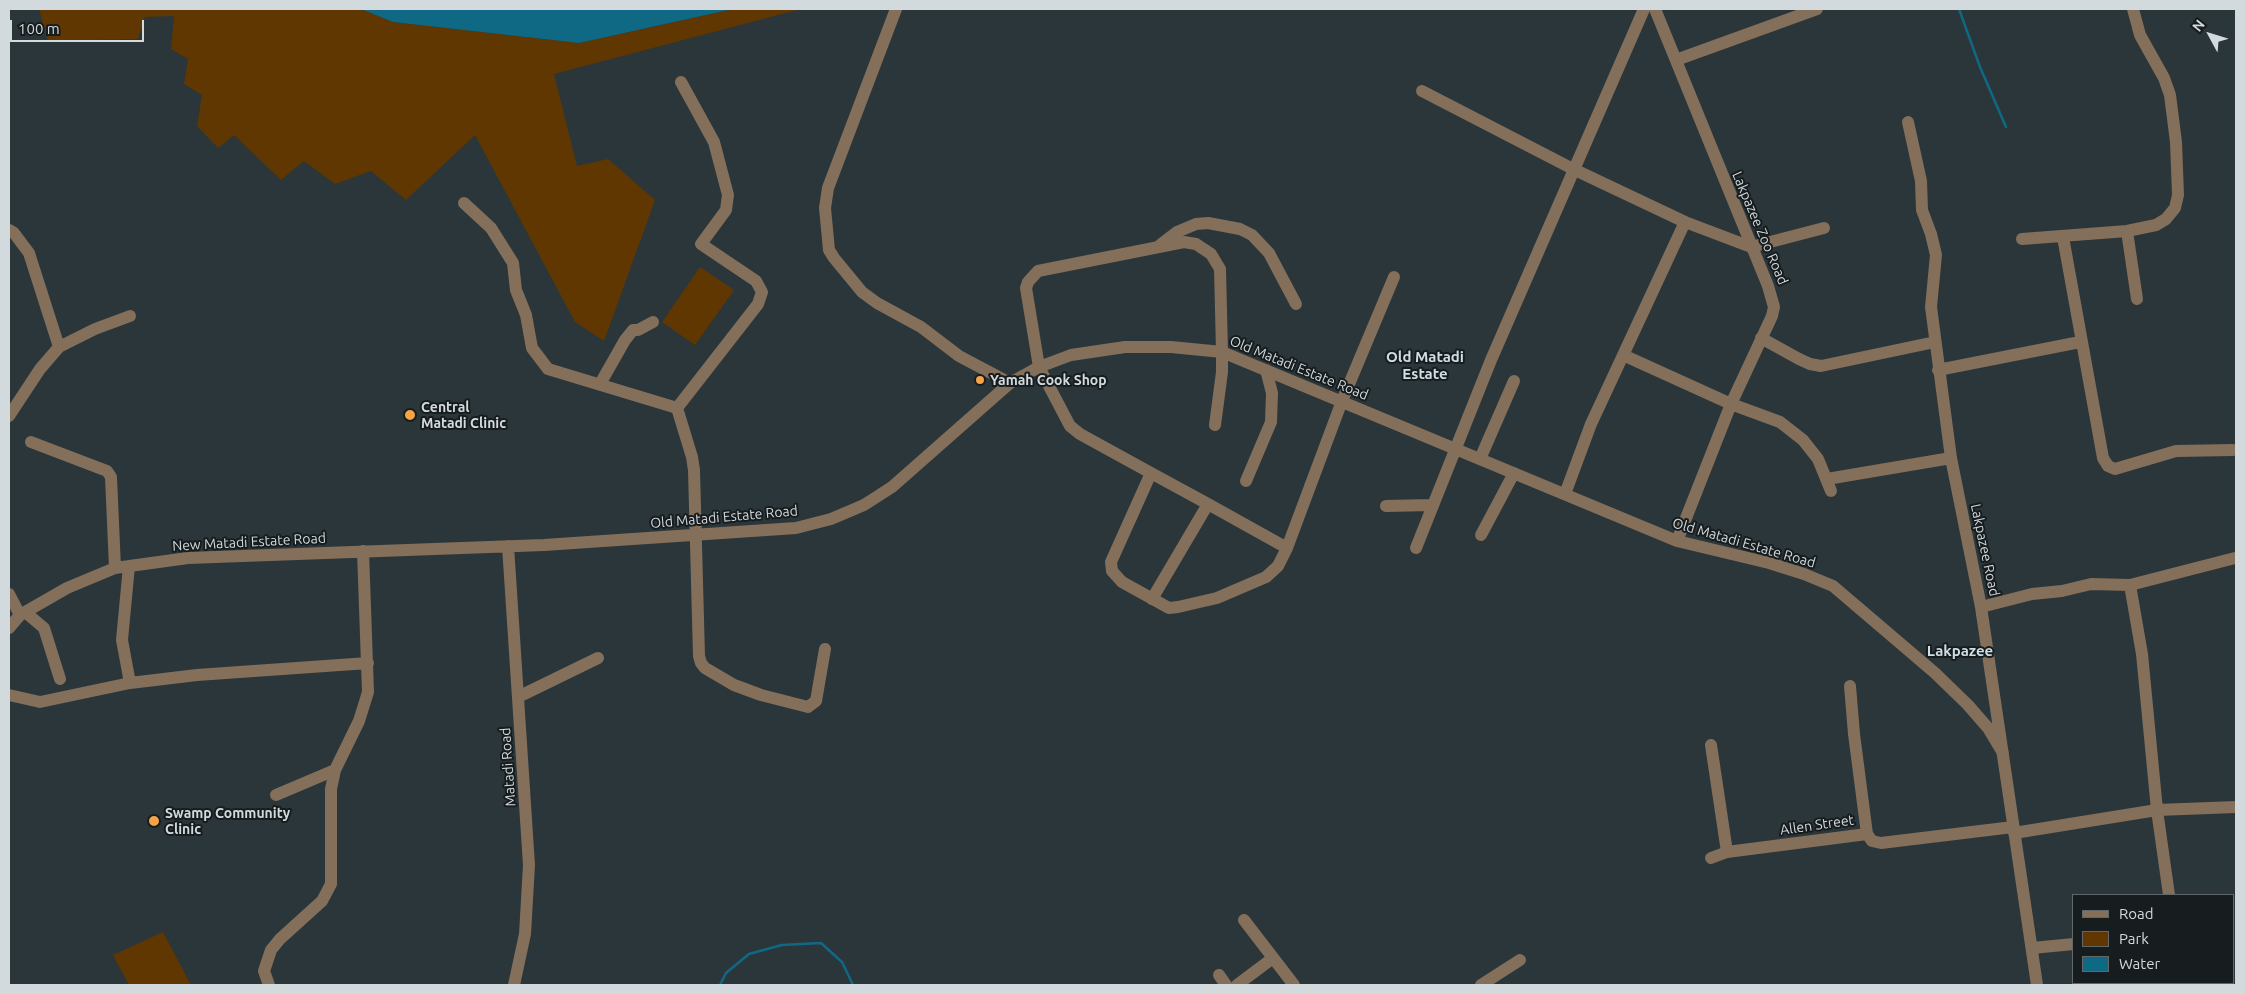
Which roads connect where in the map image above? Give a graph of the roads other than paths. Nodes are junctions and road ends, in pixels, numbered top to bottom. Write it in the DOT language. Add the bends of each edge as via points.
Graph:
graph roads {
  1 [pos="896,9"];
  2 [pos="1644,9"];
  3 [pos="1655,9"];
  4 [pos="1817,9"];
  5 [pos="2132,9"];
  6 [pos="1676,60"];
  7 [pos="680,82"];
  8 [pos="1422,91"];
  9 [pos="1908,122"];
  10 [pos="1574,169"];
  11 [pos="464,203"];
  12 [pos="1685,222"];
  13 [pos="1824,228"];
  14 [pos="9,230"];
  15 [pos="2127,231"];
  16 [pos="2062,237"];
  17 [pos="2022,239"];
  18 [pos="1751,246"];
  19 [pos="1158,247"];
  20 [pos="1394,277"];
  21 [pos="2137,299"];
  22 [pos="1296,304"];
  23 [pos="130,316"];
  24 [pos="653,322"];
  25 [pos="1762,338"];
  26 [pos="1935,342"];
  27 [pos="2080,342"];
  28 [pos="59,348"];
  29 [pos="1222,352"];
  30 [pos="1623,355"];
  31 [pos="1039,367"];
  32 [pos="1266,370"];
  33 [pos="1938,370"];
  34 [pos="1514,381"];
  35 [pos="1010,383"];
  36 [pos="600,384"];
  37 [pos="1342,401"];
  38 [pos="1731,404"];
  39 [pos="677,408"];
  40 [pos="9,416"];
  41 [pos="1215,426"];
  42 [pos="31,442"];
  43 [pos="1454,450"];
  44 [pos="2233,450"];
  45 [pos="1950,458"];
  46 [pos="1480,459"];
  47 [pos="1151,473"];
  48 [pos="1514,473"];
  49 [pos="1246,481"];
  50 [pos="1566,494"];
  51 [pos="1208,504"];
  52 [pos="1432,505"];
  53 [pos="1386,506"];
  54 [pos="694,535"];
  55 [pos="1481,535"];
  56 [pos="1676,541"];
  57 [pos="508,546"];
  58 [pos="1287,548"];
  59 [pos="1416,548"];
  60 [pos="363,551"];
  61 [pos="2235,558"];
  62 [pos="129,566"];
  63 [pos="115,568"];
  64 [pos="2130,584"];
  65 [pos="9,594"];
  66 [pos="1152,600"];
  67 [pos="1981,607"];
  68 [pos="22,614"];
  69 [pos="9,628"];
  70 [pos="825,649"];
  71 [pos="598,658"];
  72 [pos="368,663"];
  73 [pos="60,679"];
  74 [pos="130,683"];
  75 [pos="1850,686"];
  76 [pos="9,695"];
  77 [pos="518,696"];
  78 [pos="1711,745"];
  79 [pos="2003,753"];
  80 [pos="335,770"];
  81 [pos="276,795"];
  82 [pos="2236,806"];
  83 [pos="2157,810"];
  84 [pos="2013,830"];
  85 [pos="1867,834"];
  86 [pos="1727,852"];
  87 [pos="1712,858"];
  88 [pos="2169,894"];
  89 [pos="1244,920"];
  90 [pos="2072,944"];
  91 [pos="2032,948"];
  92 [pos="1273,958"];
  93 [pos="1520,960"];
  94 [pos="269,985"];
  95 [pos="514,985"];
  96 [pos="1237,985"];
  97 [pos="1294,985"];
  98 [pos="1481,985"];
  99 [pos="2037,985"];
  1 -- 35 [label="street" via="828,188 825,208 829,250 862,292 921,327 959,356"];
  2 -- 10 [label="street"];
  3 -- 6 [label="street, Lakpazee Zoo Road"];
  4 -- 6 [label="street"];
  5 -- 15 [label="street" via="2140,35 2170,95 2178,195 2175,208 2166,219 2156,225"];
  6 -- 18 [label="street, Lakpazee Zoo Road"];
  7 -- 39 [label="street" via="714,142 728,195 726,210 701,244 756,281 762,292 758,304"];
  8 -- 10 [label="street"];
  9 -- 26 [label="street, Lakpazee Road" via="1921,181 1922,210 1936,255 1931,307"];
  10 -- 12 [label="street"];
  10 -- 43 [label="street"];
  11 -- 36 [label="street" via="491,228 513,263 516,290 536,356 554,372"];
  12 -- 18 [label="street"];
  12 -- 30 [label="street"];
  13 -- 18 [label="street"];
  14 -- 28 [label="street" via="30,254"];
  15 -- 16 [label="street"];
  15 -- 21 [label="street"];
  16 -- 17 [label="street"];
  16 -- 27 [label="street"];
  18 -- 25 [label="street, Lakpazee Zoo Road" via="1774,307"];
  19 -- 22 [label="street" via="1196,224 1240,229 1252,235 1269,253"];
  19 -- 29 [label="street" via="1184,242 1196,244 1211,254 1216,262 1220,269"];
  19 -- 31 [label="street" via="1038,271 1032,276 1026,295"];
  20 -- 37 [label="street"];
  23 -- 28 [label="street" via="94,329"];
  24 -- 36 [label="street" via="633,330"];
  25 -- 26 [label="street" via="1805,362 1821,366"];
  25 -- 38 [label="street, Lakpazee Zoo Road"];
  26 -- 33 [label="street, Lakpazee Road"];
  27 -- 33 [label="street"];
  27 -- 44 [label="street" via="2103,458 2108,466 2114,469 2176,451"];
  28 -- 40 [label="street" via="40,369"];
  29 -- 31 [label="street, Old Matadi Estate Road" via="1124,347 1071,354"];
  29 -- 32 [label="street, Old Matadi Estate Road"];
  29 -- 41 [label="street"];
  30 -- 38 [label="street"];
  30 -- 50 [label="street" via="1591,424"];
  31 -- 35 [label="street, Old Matadi Estate Road"];
  31 -- 47 [label="street" via="1070,426"];
  32 -- 37 [label="street, Old Matadi Estate Road"];
  32 -- 49 [label="street" via="1272,393 1271,422"];
  33 -- 45 [label="street, Lakpazee Road"];
  34 -- 46 [label="street"];
  35 -- 54 [label="street, Old Matadi Estate Road" via="892,487 864,506 796,528"];
  36 -- 39 [label="street"];
  37 -- 43 [label="street, Old Matadi Estate Road"];
  37 -- 58 [label="street"];
  38 -- 45 [label="street" via="1793,430 1818,460 1829,485"];
  38 -- 56 [label="street, Lakpazee Zoo Road"];
  39 -- 54 [label="street" via="692,457"];
  42 -- 63 [label="street" via="106,471 111,477"];
  43 -- 46 [label="street, Old Matadi Estate Road"];
  43 -- 52 [label="street"];
  45 -- 67 [label="street, Lakpazee Road"];
  46 -- 48 [label="street, Old Matadi Estate Road"];
  47 -- 51 [label="street"];
  47 -- 66 [label="street" via="1111,562 1116,577"];
  48 -- 50 [label="street, Old Matadi Estate Road"];
  48 -- 55 [label="street"];
  50 -- 56 [label="street, Old Matadi Estate Road"];
  51 -- 58 [label="street"];
  51 -- 66 [label="street"];
  52 -- 53 [label="street"];
  52 -- 59 [label="street"];
  54 -- 57 [label="street, Old Matadi Estate Road"];
  54 -- 70 [label="street" via="699,656 706,668 734,685 808,707 816,701"];
  56 -- 79 [label="street, Old Matadi Estate Road" via="1769,563 1833,586 1942,679 1988,728"];
  57 -- 60 [label="street, New Matadi Estate Road"];
  57 -- 77 [label="street, Matadi Road"];
  58 -- 66 [label="street" via="1272,573 1217,598 1169,608"];
  60 -- 62 [label="street, New Matadi Estate Road" via="188,558"];
  60 -- 72 [label="street"];
  61 -- 64 [label="street"];
  62 -- 63 [label="street, New Matadi Estate Road"];
  62 -- 74 [label="street" via="122,640"];
  63 -- 68 [label="street, New Matadi Estate Road" via="67,588"];
  64 -- 67 [label="street" via="2091,584"];
  64 -- 83 [label="street" via="2148,711"];
  65 -- 68 [label="street"];
  67 -- 79 [label="street, Lakpazee Road"];
  68 -- 69 [label="street, New Matadi Estate Road"];
  68 -- 73 [label="street" via="44,628"];
  71 -- 77 [label="street"];
  72 -- 74 [label="street"];
  72 -- 80 [label="street" via="368,692 359,721"];
  74 -- 76 [label="street" via="40,702"];
  75 -- 85 [label="street"];
  77 -- 95 [label="street, Matadi Road" via="529,865 525,934"];
  78 -- 86 [label="street"];
  79 -- 84 [label="street, Lakpazee Road"];
  80 -- 81 [label="street"];
  80 -- 94 [label="street" via="330,790 331,884 322,901 271,950 264,972"];
  82 -- 83 [label="street, Allen Street"];
  83 -- 84 [label="street, Allen Street"];
  83 -- 88 [label="street"];
  84 -- 85 [label="street, Allen Street" via="1881,843"];
  84 -- 91 [label="street, Lakpazee Road"];
  85 -- 86 [label="street, Allen Street"];
  86 -- 87 [label="street, Allen Street"];
  89 -- 92 [label="street"];
  90 -- 91 [label="street"];
  91 -- 99 [label="street, Lakpazee Road"];
  92 -- 96 [label="street"];
  92 -- 97 [label="street"];
  93 -- 98 [label="street"];
}
